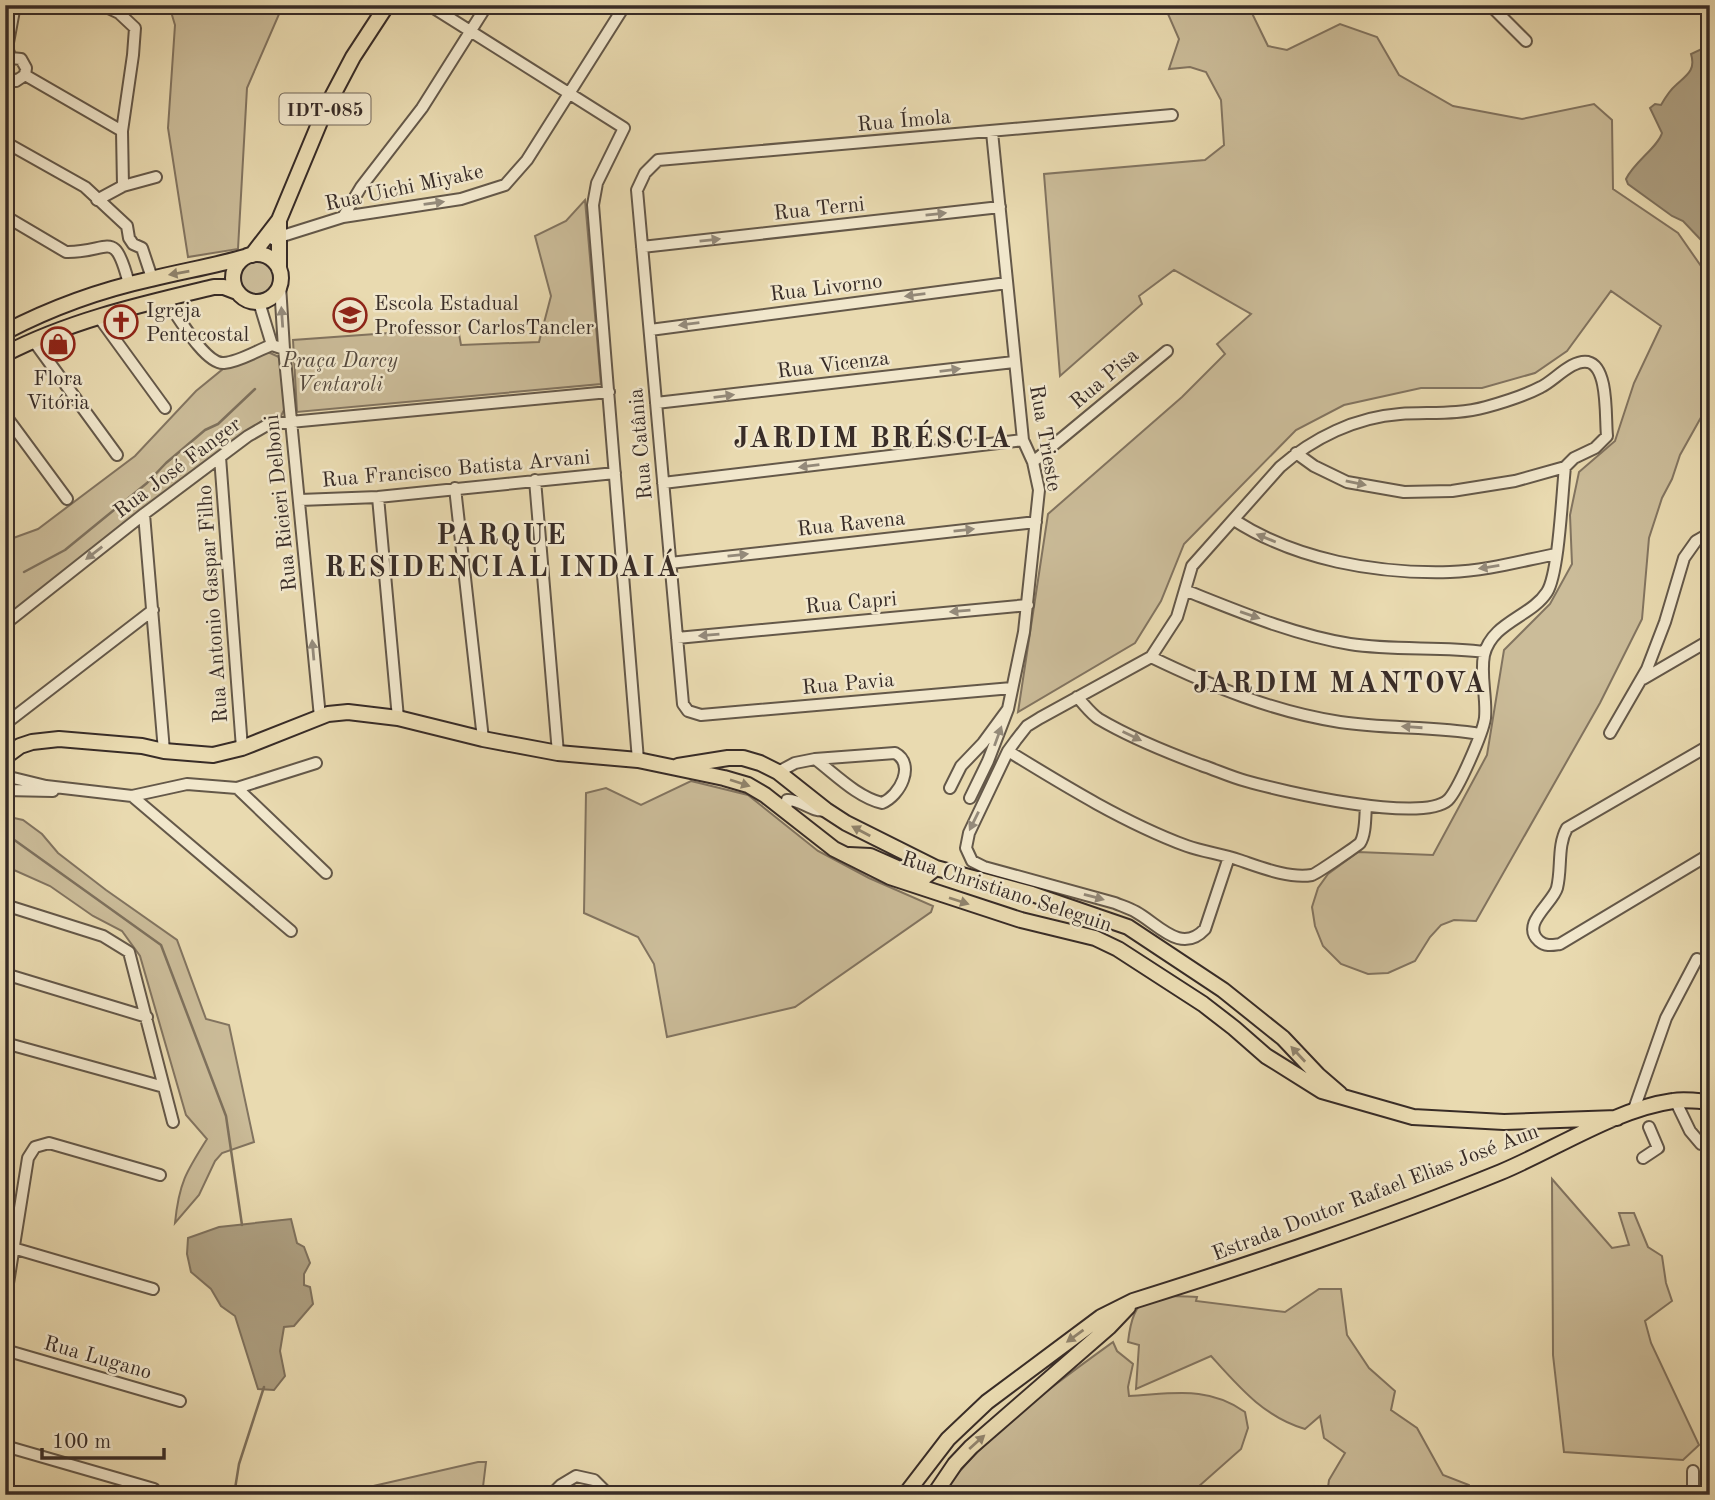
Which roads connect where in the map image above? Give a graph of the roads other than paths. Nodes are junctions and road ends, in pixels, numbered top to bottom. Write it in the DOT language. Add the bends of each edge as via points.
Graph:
graph roads {
  1 [pos="15,5"];
  2 [pos="102,5"];
  3 [pos="387,5"];
  4 [pos="429,5"];
  5 [pos="487,5"];
  6 [pos="625,5"];
  7 [pos="1490,5"];
  8 [pos="470,31"];
  9 [pos="1526,41"];
  10 [pos="8,61"];
  11 [pos="24,75"];
  12 [pos="8,82"];
  13 [pos="570,93"];
  14 [pos="1172,116"];
  15 [pos="122,131"];
  16 [pos="992,132"];
  17 [pos="5,142"];
  18 [pos="645,173"];
  19 [pos="156,177"];
  20 [pos="123,186"];
  21 [pos="97,200"];
  22 [pos="1000,207"];
  23 [pos="5,216"];
  24 [pos="342,217"];
  25 [pos="272,239"];
  26 [pos="642,247"];
  27 [pos="249,256"];
  28 [pos="279,269"];
  29 [pos="152,278"];
  30 [pos="1007,283"];
  31 [pos="129,284"];
  32 [pos="280,285"];
  33 [pos="237,292"];
  34 [pos="165,298"];
  35 [pos="259,302"];
  36 [pos="98,316"];
  37 [pos="650,330"];
  38 [pos="5,332"];
  39 [pos="33,340"];
  40 [pos="272,345"];
  41 [pos="284,349"];
  42 [pos="1167,351"];
  43 [pos="5,354"];
  44 [pos="1014,362"];
  45 [pos="609,392"];
  46 [pos="656,403"];
  47 [pos="165,408"];
  48 [pos="5,415"];
  49 [pos="291,422"];
  50 [pos="1023,440"];
  51 [pos="1296,453"];
  52 [pos="117,455"];
  53 [pos="220,457"];
  54 [pos="1033,462"];
  55 [pos="1564,467"];
  56 [pos="615,473"];
  57 [pos="535,480"];
  58 [pos="663,483"];
  59 [pos="455,488"];
  60 [pos="378,497"];
  61 [pos="67,499"];
  62 [pos="300,500"];
  63 [pos="144,514"];
  64 [pos="1234,520"];
  65 [pos="1037,522"];
  66 [pos="1710,533"];
  67 [pos="1556,554"];
  68 [pos="670,563"];
  69 [pos="1187,591"];
  70 [pos="1028,605"];
  71 [pos="153,610"];
  72 [pos="5,624"];
  73 [pos="677,638"];
  74 [pos="1710,640"];
  75 [pos="1485,652"];
  76 [pos="1151,657"];
  77 [pos="1641,681"];
  78 [pos="1012,688"];
  79 [pos="1077,697"];
  80 [pos="1008,709"];
  81 [pos="688,711"];
  82 [pos="320,718"];
  83 [pos="398,718"];
  84 [pos="5,724"];
  85 [pos="1480,733"];
  86 [pos="1610,733"];
  87 [pos="483,739"];
  88 [pos="1710,745"];
  89 [pos="242,748"];
  90 [pos="164,751"];
  91 [pos="1008,751"];
  92 [pos="558,753"];
  93 [pos="5,757"];
  94 [pos="839,758"];
  95 [pos="815,759"];
  96 [pos="638,760"];
  97 [pos="316,763"];
  98 [pos="674,767"];
  99 [pos="778,772"];
  100 [pos="5,776"];
  101 [pos="841,778"];
  102 [pos="73,788"];
  103 [pos="237,788"];
  104 [pos="950,788"];
  105 [pos="5,790"];
  106 [pos="132,796"];
  107 [pos="970,798"];
  108 [pos="1366,806"];
  109 [pos="825,810"];
  110 [pos="786,811"];
  111 [pos="1710,854"];
  112 [pos="845,855"];
  113 [pos="1230,857"];
  114 [pos="936,868"];
  115 [pos="326,873"];
  116 [pos="5,905"];
  117 [pos="291,930"];
  118 [pos="1173,955"];
  119 [pos="1697,960"];
  120 [pos="1150,969"];
  121 [pos="5,974"];
  122 [pos="1178,987"];
  123 [pos="1223,990"];
  124 [pos="147,1017"];
  125 [pos="5,1043"];
  126 [pos="164,1087"];
  127 [pos="1348,1100"];
  128 [pos="1675,1100"];
  129 [pos="1710,1102"];
  130 [pos="1633,1112"];
  131 [pos="1617,1118"];
  132 [pos="173,1122"];
  133 [pos="1544,1122"];
  134 [pos="1649,1127"];
  135 [pos="1710,1144"];
  136 [pos="1555,1147"];
  137 [pos="1643,1158"];
  138 [pos="160,1175"];
  139 [pos="13,1248"];
  140 [pos="153,1289"];
  141 [pos="1133,1301"];
  142 [pos="5,1302"];
  143 [pos="5,1350"];
  144 [pos="180,1401"];
  145 [pos="5,1446"];
  146 [pos="1693,1471"];
  147 [pos="154,1489"];
  148 [pos="551,1495"];
  149 [pos="609,1495"];
  150 [pos="905,1495"];
  151 [pos="933,1495"];
  152 [pos="1693,1495"];
  1 -- 10 [label="street"];
  2 -- 15 [label="street" via="119,13 135,29"];
  3 -- 25 [label="main road, IDT-085" via="324,112"];
  4 -- 8 [label="street"];
  5 -- 8 [label="street"];
  6 -- 13 [label="street, Rua Uichi Miyake"];
  7 -- 9 [label="street"];
  8 -- 13 [label="street"];
  8 -- 24 [label="street" via="422,108"];
  10 -- 11 [label="street" via="18,58 24,62"];
  11 -- 12 [label="street"];
  11 -- 15 [label="street"];
  24 -- 13 [label="street, Rua Uichi Miyake, one-way" via="461,200 505,185 527,160"];
  13 -- 45 [label="street" via="624,128 597,183 593,205"];
  14 -- 16 [label="street, Rua Ímola"];
  15 -- 20 [label="street"];
  16 -- 18 [label="street, Rua Ímola" via="658,160"];
  16 -- 22 [label="street, Rua Trieste"];
  17 -- 21 [label="street" via="85,187"];
  18 -- 26 [label="street, Rua Catânia" via="637,190"];
  19 -- 20 [label="street"];
  20 -- 21 [label="street"];
  21 -- 29 [label="street" via="127,226 133,244 142,248"];
  26 -- 22 [label="street, Rua Terni, one-way"];
  22 -- 30 [label="street, Rua Trieste"];
  23 -- 31 [label="street" via="66,252 114,248 121,254"];
  24 -- 25 [label="street, Rua Uichi Miyake"];
  25 -- 27 [label="main road"];
  25 -- 28 [label="main road"];
  26 -- 37 [label="street, Rua Catânia"];
  27 -- 28 [label="main road" via="268,257"];
  27 -- 29 [label="main road, one-way"];
  27 -- 33 [label="main road" via="235,269"];
  28 -- 32 [label="main road"];
  29 -- 31 [label="main road"];
  30 -- 37 [label="street, Rua Livorno, one-way"];
  30 -- 44 [label="street, Rua Trieste"];
  31 -- 38 [label="main road"];
  32 -- 35 [label="main road" via="271,298"];
  41 -- 32 [label="street, Rua Ricieri Delboni, one-way"];
  33 -- 34 [label="main road" via="214,287"];
  33 -- 35 [label="main road"];
  34 -- 36 [label="main road"];
  34 -- 40 [label="street" via="201,350 215,361 225,363"];
  35 -- 40 [label="street"];
  36 -- 39 [label="main road"];
  36 -- 47 [label="street"];
  37 -- 46 [label="street, Rua Catânia"];
  39 -- 43 [label="main road"];
  39 -- 52 [label="street"];
  40 -- 41 [label="street"];
  41 -- 49 [label="street, Rua Ricieri Delboni"];
  42 -- 54 [label="street, Rua Pisa"];
  46 -- 44 [label="street, Rua Vicenza, one-way"];
  44 -- 50 [label="street, Rua Trieste"];
  45 -- 49 [label="street, Rua José Fanger"];
  45 -- 56 [label="street"];
  46 -- 58 [label="street, Rua Catânia"];
  48 -- 61 [label="street"];
  49 -- 53 [label="street, Rua José Fanger" via="269,424"];
  49 -- 62 [label="street, Rua Ricieri Delboni"];
  50 -- 54 [label="street, Rua Trieste"];
  50 -- 58 [label="street, one-way"];
  51 -- 55 [label="street, one-way" via="1347,482 1404,492 1481,488"];
  51 -- 55 [label="street" via="1356,422 1483,408 1541,387 1570,367 1588,362 1603,377 1606,436"];
  51 -- 64 [label="street"];
  53 -- 63 [label="street, Rua José Fanger"];
  53 -- 89 [label="street, Rua Antonio Gaspar Filho"];
  54 -- 65 [label="street, Rua Trieste" via="1039,490"];
  55 -- 67 [label="street"];
  56 -- 57 [label="street, Rua Francisco Batista Arvani"];
  56 -- 96 [label="street"];
  57 -- 59 [label="street, Rua Francisco Batista Arvani"];
  57 -- 92 [label="street"];
  58 -- 68 [label="street, Rua Catânia"];
  59 -- 60 [label="street, Rua Francisco Batista Arvani"];
  59 -- 87 [label="street"];
  60 -- 62 [label="street, Rua Francisco Batista Arvani"];
  60 -- 83 [label="street"];
  82 -- 62 [label="street, Rua Ricieri Delboni, one-way"];
  63 -- 71 [label="street"];
  63 -- 72 [label="street, Rua José Fanger, one-way"];
  67 -- 64 [label="street, one-way" via="1451,572 1363,567 1259,536"];
  64 -- 69 [label="street" via="1192,566"];
  68 -- 65 [label="street, Rua Ravena, one-way"];
  65 -- 70 [label="street, Rua Trieste"];
  66 -- 77 [label="street" via="1689,548 1684,558"];
  67 -- 75 [label="street" via="1548,590 1539,603 1503,627"];
  68 -- 73 [label="street, Rua Catânia"];
  69 -- 75 [label="street, one-way" via="1310,636 1390,648"];
  69 -- 76 [label="street" via="1177,617"];
  70 -- 73 [label="street, Rua Capri, one-way"];
  70 -- 78 [label="street, Rua Trieste"];
  71 -- 84 [label="street"];
  71 -- 90 [label="street"];
  73 -- 81 [label="street, Rua Catânia" via="683,705"];
  74 -- 77 [label="street"];
  75 -- 85 [label="street" via="1485,718"];
  76 -- 79 [label="street"];
  85 -- 76 [label="street, one-way" via="1340,722 1292,712 1210,685"];
  77 -- 86 [label="street"];
  78 -- 80 [label="street, Rua Trieste"];
  78 -- 81 [label="street, Rua Pavia" via="734,713"];
  79 -- 91 [label="street" via="1027,726"];
  79 -- 108 [label="street, one-way" via="1096,718 1182,758 1244,781"];
  80 -- 104 [label="street, Rua Trieste" via="961,766"];
  107 -- 80 [label="street, Rua Trieste, one-way"];
  82 -- 83 [label="main road, Rua Christiano Seleguin" via="348,712"];
  82 -- 89 [label="main road, Rua Christiano Seleguin"];
  83 -- 87 [label="main road, Rua Christiano Seleguin"];
  85 -- 108 [label="street" via="1455,792 1446,802 1422,809"];
  87 -- 92 [label="main road, Rua Christiano Seleguin"];
  88 -- 111 [label="street" via="1567,828 1556,894 1541,910 1534,933 1550,946 1560,944"];
  89 -- 90 [label="main road, Rua Christiano Seleguin" via="213,755"];
  90 -- 93 [label="main road, Rua Christiano Seleguin" via="47,739 20,746"];
  91 -- 113 [label="street" via="1129,820 1188,846"];
  91 -- 113 [label="street, one-way" via="969,833 966,848 972,861 984,867 1115,903 1178,939 1188,940 1205,929"];
  92 -- 96 [label="main road, Rua Christiano Seleguin"];
  94 -- 95 [label="street"];
  94 -- 101 [label="street"];
  94 -- 101 [label="street" via="895,753 906,763 894,796 882,803"];
  95 -- 99 [label="street"];
  95 -- 101 [label="street"];
  96 -- 98 [label="main road, Rua Christiano Seleguin"];
  97 -- 103 [label="street"];
  98 -- 99 [label="main road" via="736,758"];
  98 -- 110 [label="main road, Rua Christiano Seleguin, one-way" via="748,785"];
  99 -- 109 [label="main road"];
  100 -- 102 [label="street"];
  102 -- 105 [label="street"];
  102 -- 106 [label="street"];
  103 -- 106 [label="street" via="187,784"];
  103 -- 115 [label="street"];
  106 -- 117 [label="street"];
  108 -- 113 [label="street" via="1361,841 1314,875 1273,870"];
  109 -- 110 [label="street" via="818,812 792,799 787,800"];
  114 -- 109 [label="main road, one-way"];
  110 -- 112 [label="main road, Rua Christiano Seleguin"];
  112 -- 114 [label="main road" via="870,856 922,878"];
  112 -- 120 [label="main road, Rua Christiano Seleguin, one-way" via="907,884 1020,920 1096,938"];
  114 -- 118 [label="main road" via="1098,915 1128,927"];
  116 -- 124 [label="street" via="103,936 129,952"];
  118 -- 120 [label="main road"];
  118 -- 123 [label="main road"];
  119 -- 130 [label="street" via="1666,1018"];
  120 -- 122 [label="main road, Rua Christiano Seleguin"];
  121 -- 124 [label="street"];
  122 -- 123 [label="main road" via="1190,987 1205,997 1220,995"];
  122 -- 127 [label="main road, Rua Christiano Seleguin" via="1276,1063 1322,1091"];
  127 -- 123 [label="main road, one-way" via="1283,1038"];
  124 -- 126 [label="street"];
  125 -- 126 [label="street"];
  126 -- 132 [label="street"];
  127 -- 133 [label="main road, Rua Christiano Seleguin" via="1413,1117"];
  128 -- 129 [label="main road, Estrada Doutor Rafael Elias José Aun"];
  128 -- 130 [label="main road, Estrada Doutor Rafael Elias José Aun"];
  128 -- 135 [label="street" via="1693,1136 1700,1144"];
  130 -- 131 [label="main road, Estrada Doutor Rafael Elias José Aun"];
  131 -- 133 [label="main road, Rua Christiano Seleguin"];
  131 -- 136 [label="main road, Estrada Doutor Rafael Elias José Aun"];
  133 -- 136 [label="main road" via="1553,1132"];
  134 -- 137 [label="street" via="1658,1148"];
  136 -- 141 [label="main road, Estrada Doutor Rafael Elias José Aun" via="1357,1225"];
  138 -- 139 [label="street" via="48,1143 36,1147 28,1158"];
  139 -- 140 [label="street"];
  139 -- 142 [label="street"];
  141 -- 150 [label="main road, Estrada Doutor Rafael Elias José Aun, one-way" via="1101,1317 1041,1360 967,1420"];
  151 -- 141 [label="main road, Estrada Doutor Rafael Elias José Aun, one-way" via="971,1447"];
  143 -- 144 [label="street, Rua Lugano"];
  145 -- 147 [label="street"];
  146 -- 152 [label="street"];
  148 -- 149 [label="street" via="576,1476 594,1480"];
}
